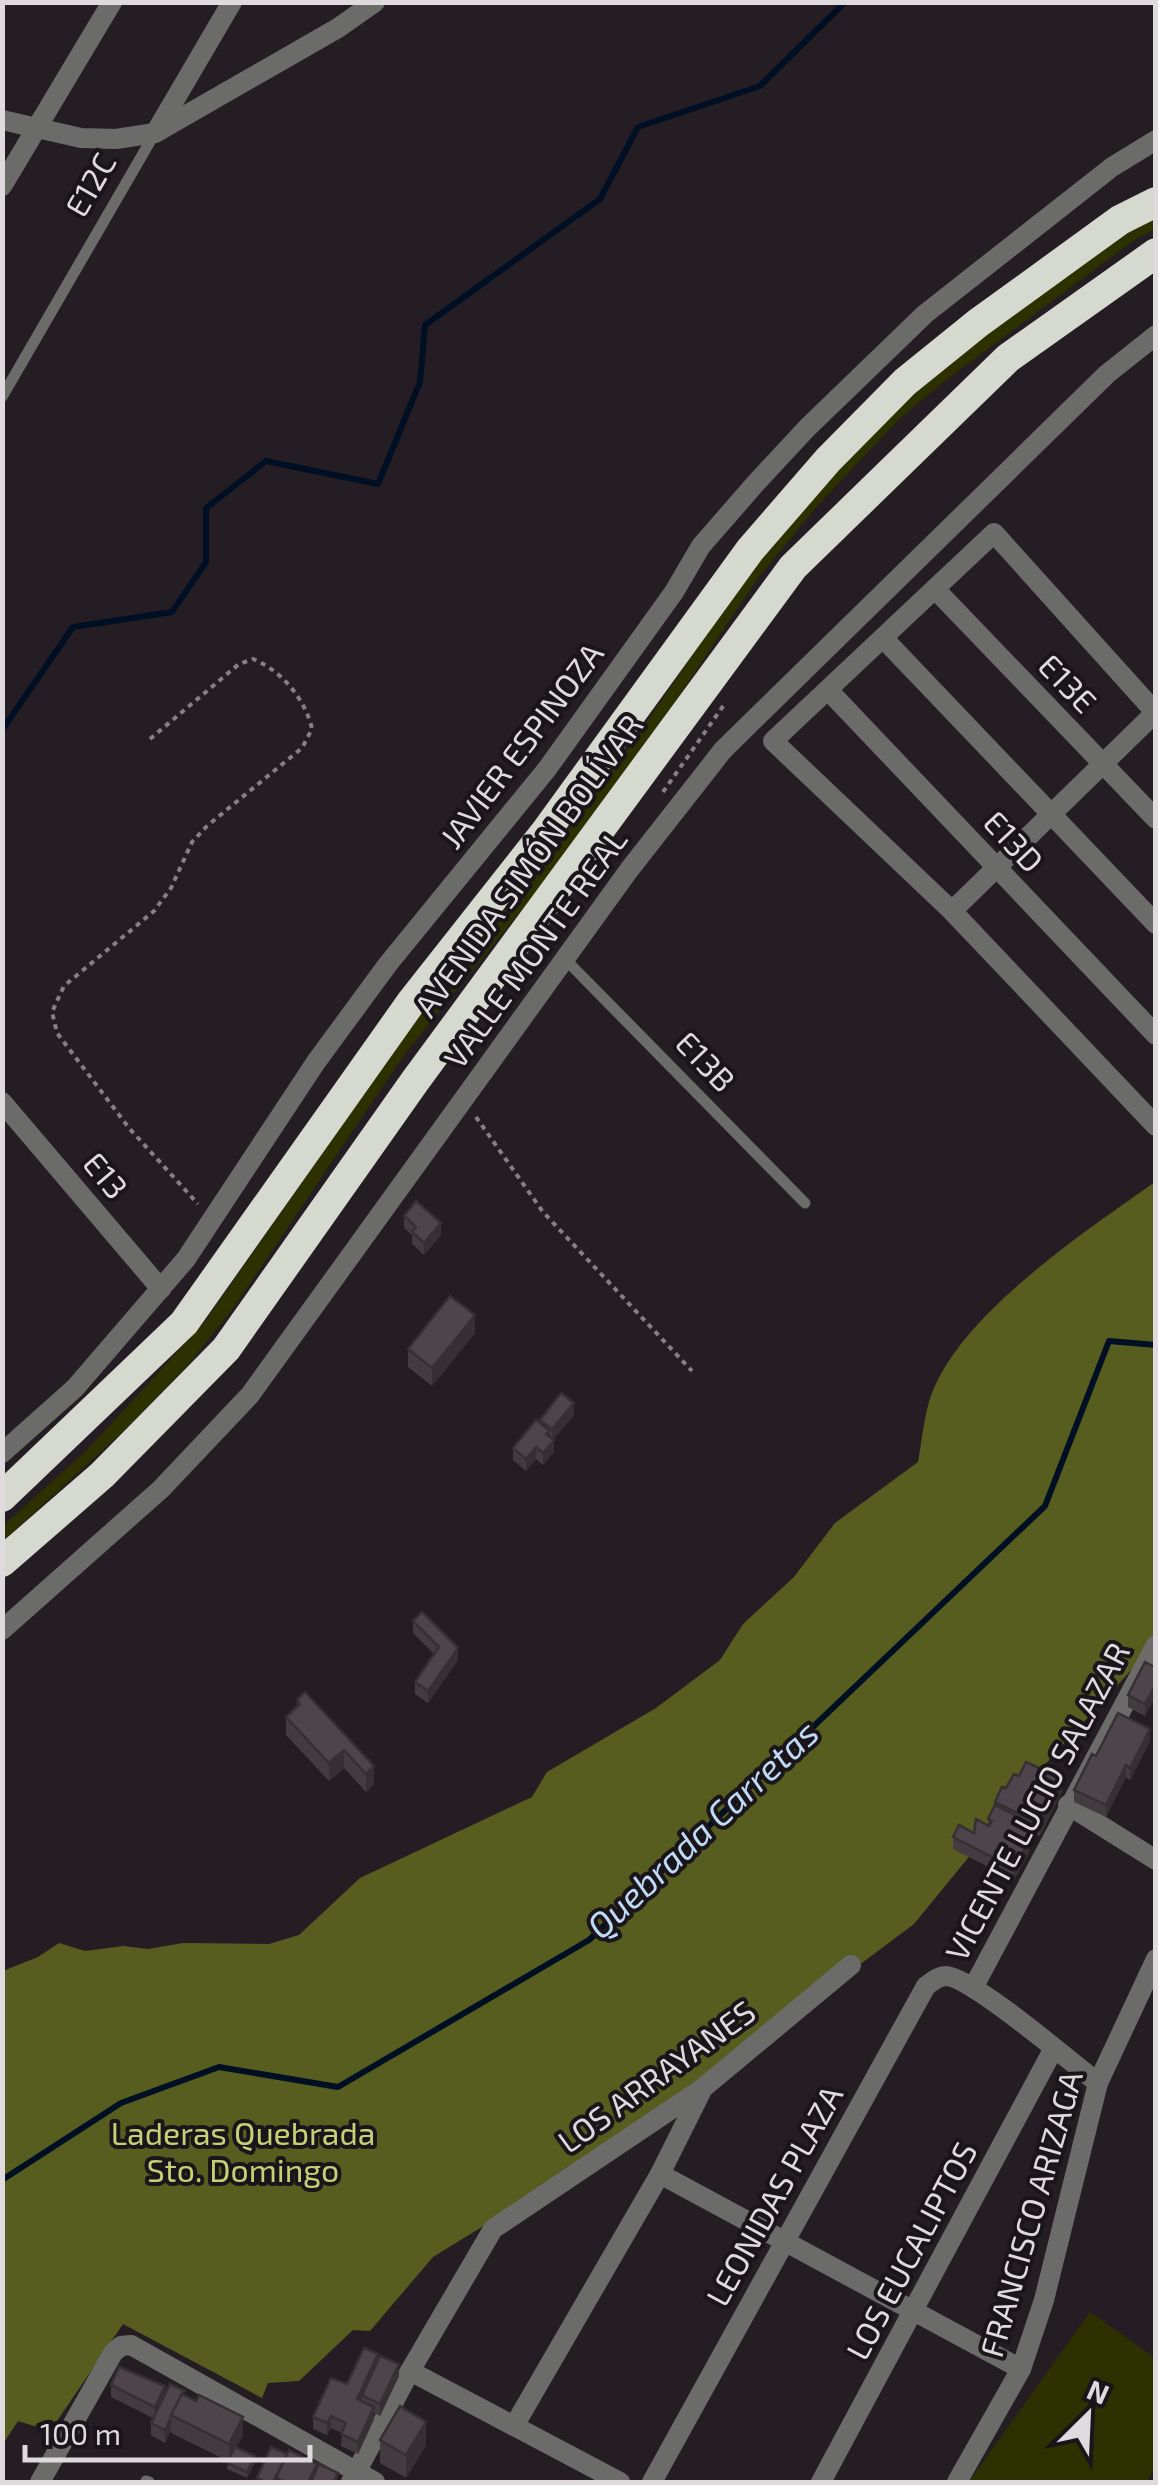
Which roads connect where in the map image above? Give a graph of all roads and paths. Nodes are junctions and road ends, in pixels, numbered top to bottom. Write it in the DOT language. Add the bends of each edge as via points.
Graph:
graph roads {
  1 [pos="112,2"];
  2 [pos="232,2"];
  3 [pos="353,2"];
  4 [pos="375,2"];
  5 [pos="338,28"];
  6 [pos="2,120"];
  7 [pos="36,128"];
  8 [pos="155,133"];
  9 [pos="1156,140"];
  10 [pos="2,186"];
  11 [pos="1156,202"];
  12 [pos="1156,253"];
  13 [pos="1156,335"];
  14 [pos="2,397"];
  15 [pos="935,589"];
  16 [pos="878,602"];
  17 [pos="854,626"];
  18 [pos="884,637"];
  19 [pos="828,690"];
  20 [pos="1155,713"];
  21 [pos="150,739"];
  22 [pos="1102,764"];
  23 [pos="1050,814"];
  24 [pos="1156,820"];
  25 [pos="996,868"];
  26 [pos="952,911"];
  27 [pos="1156,924"];
  28 [pos="565,959"];
  29 [pos="1156,1036"];
  30 [pos="2,1102"];
  31 [pos="462,1104"];
  32 [pos="1156,1126"];
  33 [pos="805,1203"];
  34 [pos="212,1219"];
  35 [pos="162,1289"];
  36 [pos="692,1371"];
  37 [pos="2,1453"];
  38 [pos="2,1497"];
  39 [pos="2,1562"];
  40 [pos="2,1630"];
  41 [pos="1156,1645"];
  42 [pos="1118,1713"];
  43 [pos="1143,1728"];
  44 [pos="1068,1806"];
  45 [pos="1156,1860"];
  46 [pos="1156,1958"];
  47 [pos="851,1965"];
  48 [pos="974,1988"];
  49 [pos="1054,2048"];
  50 [pos="1098,2083"];
  51 [pos="703,2088"];
  52 [pos="660,2174"];
  53 [pos="784,2240"];
  54 [pos="914,2311"];
  55 [pos="1022,2368"];
  56 [pos="410,2371"];
  57 [pos="514,2426"];
  58 [pos="361,2479"];
  59 [pos="40,2482"];
  60 [pos="620,2482"];
  61 [pos="652,2482"];
  62 [pos="821,2482"];
  63 [pos="957,2482"];
  1 -- 7 [label="street"];
  2 -- 8 [label="street, E12C"];
  3 -- 5 [label="street"];
  4 -- 5 [label="street"];
  5 -- 8 [label="street"];
  6 -- 7 [label="street"];
  7 -- 8 [label="street" via="80,138"];
  7 -- 10 [label="street"];
  8 -- 14 [label="lane, E12C"];
  9 -- 34 [label="street, JAVIER ESPINOZA" via="925,314 755,484 701,546 547,768 388,964"];
  11 -- 38 [label="highway, AVENIDA SIMÓN BOLÍVAR" via="1120,220 978,323 904,382 828,460 750,550 546,831 412,1001 184,1324"];
  12 -- 39 [label="highway, AVENIDA SIMÓN BOLÍVAR" via="1008,358 793,567 426,1064 226,1348 102,1474"];
  13 -- 16 [label="street, VALLE MONTE REAL" via="1108,374"];
  15 -- 18 [label="street"];
  15 -- 20 [label="street" via="994,533"];
  15 -- 22 [label="street, E13E"];
  16 -- 17 [label="street, VALLE MONTE REAL"];
  16 -- 18 [label="street"];
  17 -- 18 [label="street"];
  17 -- 28 [label="street, VALLE MONTE REAL" via="723,750"];
  18 -- 19 [label="street"];
  18 -- 23 [label="street"];
  19 -- 25 [label="street, E13D"];
  19 -- 26 [label="street" via="773,741"];
  20 -- 22 [label="street"];
  21 -- 34 [label="path" via="239,664 253,660 276,670 309,714 312,729 302,748 192,842 154,910 64,986 52,1012 57,1033 129,1128"];
  22 -- 23 [label="street"];
  22 -- 24 [label="street, E13E"];
  23 -- 25 [label="street"];
  23 -- 27 [label="street"];
  25 -- 26 [label="street"];
  25 -- 29 [label="street, E13D"];
  26 -- 32 [label="street"];
  28 -- 31 [label="street, VALLE MONTE REAL"];
  28 -- 33 [label="lane, E13B"];
  30 -- 35 [label="street, E13"];
  31 -- 36 [label="path" via="543,1212"];
  31 -- 40 [label="street, VALLE MONTE REAL" via="250,1396 161,1489"];
  34 -- 35 [label="street, JAVIER ESPINOZA"];
  35 -- 37 [label="street, JAVIER ESPINOZA" via="76,1388"];
  41 -- 42 [label="street, VICENTE LUCIO SALAZAR"];
  42 -- 43 [label="street"];
  42 -- 44 [label="street, VICENTE LUCIO SALAZAR"];
  44 -- 45 [label="street"];
  44 -- 48 [label="street, VICENTE LUCIO SALAZAR"];
  46 -- 50 [label="street, FRANCISCO ARIZAGA"];
  47 -- 51 [label="street, LOS ARRAYANES"];
  48 -- 49 [label="street"];
  48 -- 53 [label="street, LEONIDAS PLAZA" via="949,1976 926,1986"];
  49 -- 50 [label="street"];
  49 -- 54 [label="street, LOS EUCALIPTOS"];
  50 -- 55 [label="street, FRANCISCO ARIZAGA"];
  51 -- 52 [label="street"];
  51 -- 56 [label="street, LOS ARRAYANES" via="493,2229"];
  52 -- 53 [label="street"];
  52 -- 57 [label="street"];
  53 -- 54 [label="street"];
  53 -- 61 [label="street, LEONIDAS PLAZA"];
  54 -- 55 [label="street"];
  54 -- 62 [label="street, LOS EUCALIPTOS"];
  55 -- 63 [label="street, FRANCISCO ARIZAGA"];
  56 -- 57 [label="street"];
  56 -- 58 [label="street"];
  57 -- 60 [label="street"];
  58 -- 59 [label="street" via="277,2439 131,2345 114,2353"];
}
